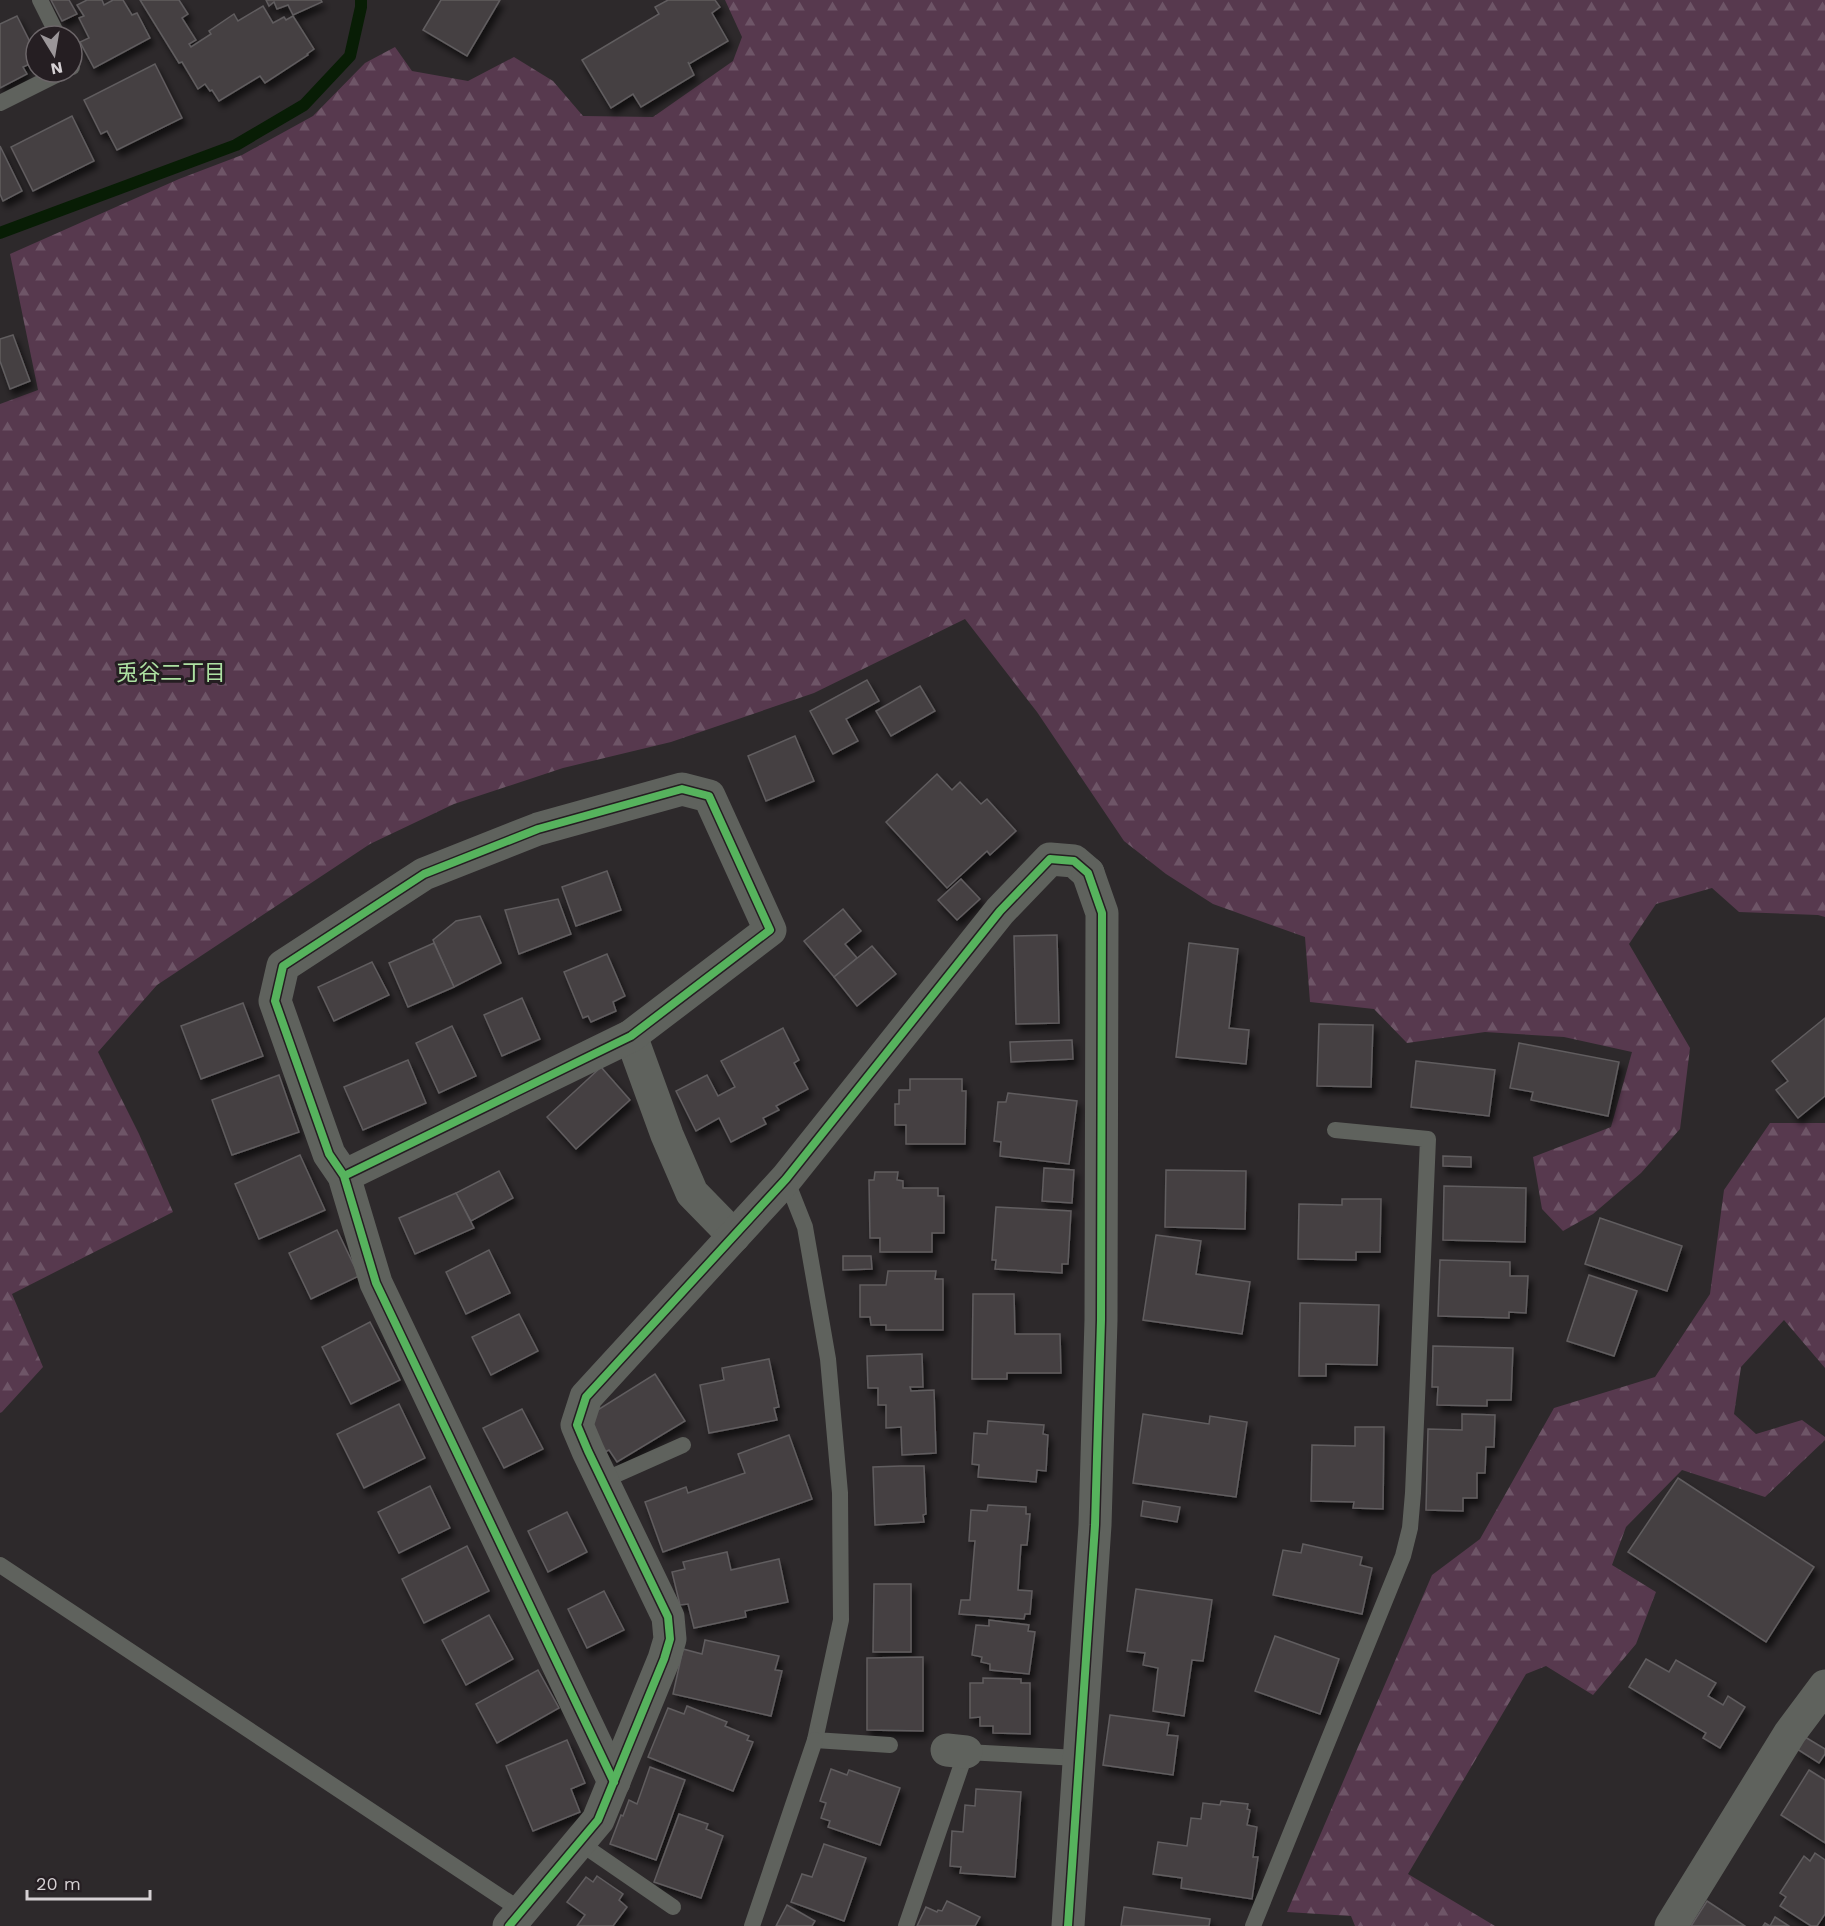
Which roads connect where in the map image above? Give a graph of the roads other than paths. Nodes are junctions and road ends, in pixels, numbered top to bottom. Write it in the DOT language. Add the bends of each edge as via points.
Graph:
graph roads {
  1 [pos="40,0"];
  2 [pos="52,24"];
  3 [pos="38,84"];
  4 [pos="0,103"];
  5 [pos="631,1036"];
  6 [pos="1335,1130"];
  7 [pos="344,1176"];
  8 [pos="786,1179"];
  9 [pos="734,1236"];
  10 [pos="683,1445"];
  11 [pos="602,1481"];
  12 [pos="0,1565"];
  13 [pos="1825,1686"];
  14 [pos="815,1740"];
  15 [pos="890,1745"];
  16 [pos="1078,1758"];
  17 [pos="614,1782"];
  18 [pos="580,1843"];
  19 [pos="673,1907"];
  20 [pos="515,1919"];
  21 [pos="752,1926"];
  22 [pos="906,1926"];
  23 [pos="1068,1926"];
  24 [pos="1253,1926"];
  25 [pos="1671,1926"];
  1 -- 2 [label="lane"];
  3 -- 4 [label="lane"];
  5 -- 7 [label="street"];
  5 -- 7 [label="street" via="770,930 710,796 682,789 538,829 424,874 283,966 275,1001 329,1154"];
  5 -- 9 [label="street" via="692,1193"];
  6 -- 24 [label="lane" via="1428,1139 1410,1528 1403,1556"];
  7 -- 17 [label="street" via="376,1283"];
  8 -- 9 [label="street"];
  8 -- 14 [label="lane" via="805,1227 828,1359 840,1492 841,1620"];
  8 -- 16 [label="street" via="999,911 1050,859 1074,861 1088,873 1102,913 1101,1285 1095,1525"];
  9 -- 11 [label="street" via="586,1397 578,1425"];
  10 -- 11 [label="lane"];
  11 -- 17 [label="street" via="668,1617 670,1639"];
  12 -- 20 [label="lane"];
  13 -- 25 [label="street" via="1790,1733"];
  14 -- 15 [label="lane"];
  14 -- 21 [label="lane"];
  16 -- 22 [label="lane" via="956,1751"];
  16 -- 23 [label="street"];
  17 -- 18 [label="street" via="598,1820"];
  18 -- 19 [label="lane"];
  18 -- 20 [label="street"];
}
